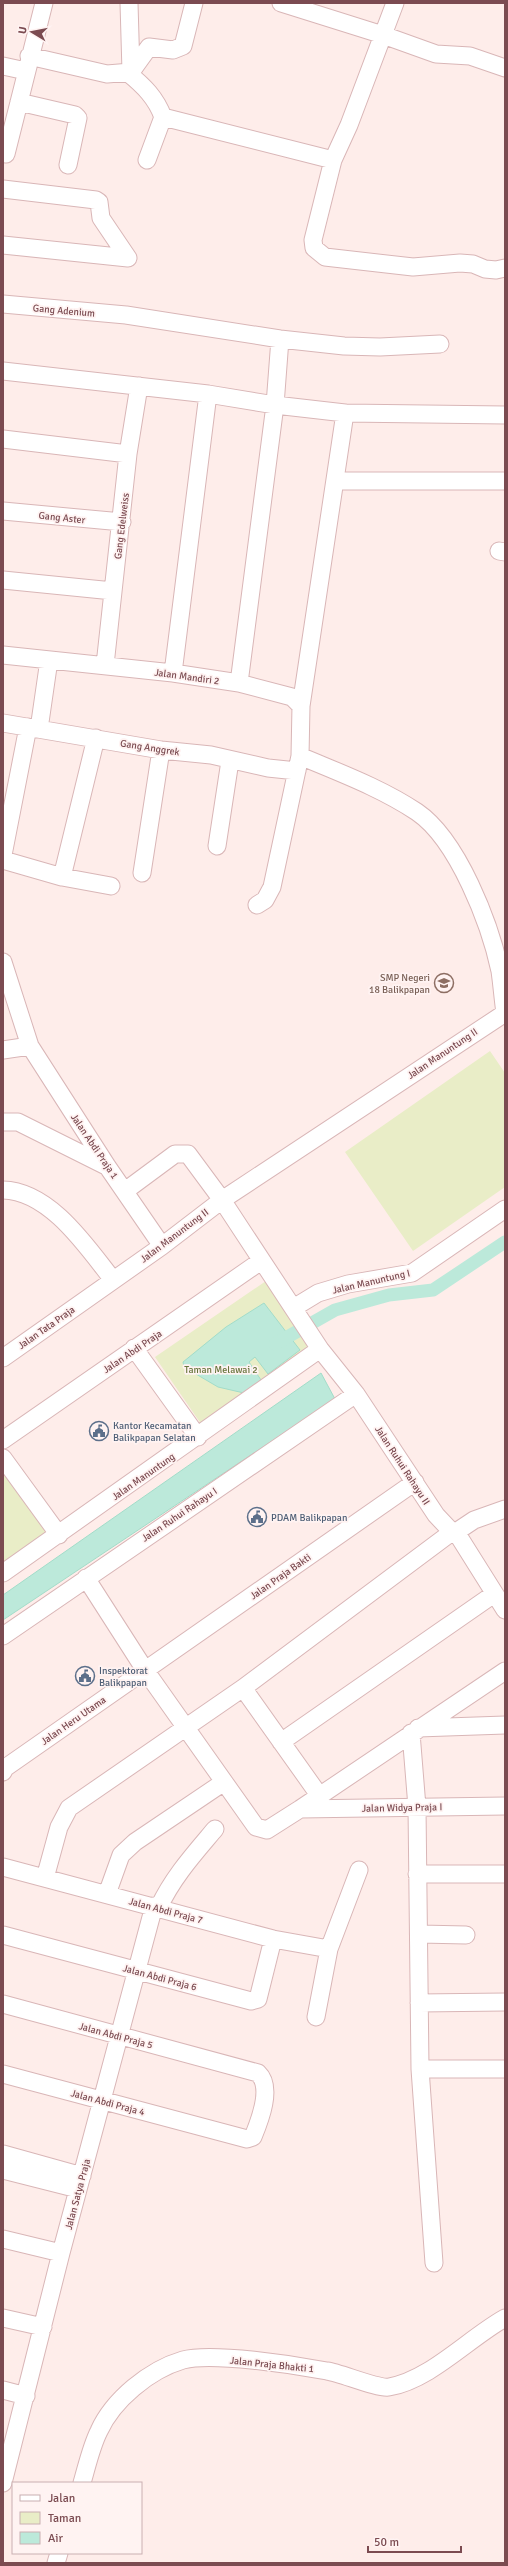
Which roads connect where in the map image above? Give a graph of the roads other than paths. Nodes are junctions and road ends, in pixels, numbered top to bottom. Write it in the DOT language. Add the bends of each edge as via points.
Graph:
graph roads {
  1 [pos="44,3"];
  2 [pos="130,3"];
  3 [pos="194,3"];
  4 [pos="281,3"];
  5 [pos="395,3"];
  6 [pos="382,35"];
  7 [pos="28,64"];
  8 [pos="3,66"];
  9 [pos="505,68"];
  10 [pos="130,73"];
  11 [pos="19,102"];
  12 [pos="163,117"];
  13 [pos="6,154"];
  14 [pos="147,160"];
  15 [pos="334,160"];
  16 [pos="68,165"];
  17 [pos="3,189"];
  18 [pos="3,245"];
  19 [pos="505,268"];
  20 [pos="3,304"];
  21 [pos="280,339"];
  22 [pos="440,344"];
  23 [pos="3,370"];
  24 [pos="138,386"];
  25 [pos="208,394"];
  26 [pos="275,405"];
  27 [pos="345,413"];
  28 [pos="505,415"];
  29 [pos="3,439"];
  30 [pos="128,454"];
  31 [pos="336,481"];
  32 [pos="505,481"];
  33 [pos="3,511"];
  34 [pos="122,522"];
  35 [pos="3,580"];
  36 [pos="113,591"];
  37 [pos="3,655"];
  38 [pos="49,660"];
  39 [pos="106,665"];
  40 [pos="173,673"];
  41 [pos="239,683"];
  42 [pos="301,706"];
  43 [pos="3,723"];
  44 [pos="33,728"];
  45 [pos="96,738"];
  46 [pos="161,750"];
  47 [pos="230,761"];
  48 [pos="298,763"];
  49 [pos="217,846"];
  50 [pos="3,855"];
  51 [pos="3,860"];
  52 [pos="142,873"];
  53 [pos="62,877"];
  54 [pos="111,886"];
  55 [pos="257,905"];
  56 [pos="3,962"];
  57 [pos="505,1013"];
  58 [pos="30,1046"];
  59 [pos="3,1050"];
  60 [pos="3,1122"];
  61 [pos="107,1166"];
  62 [pos="3,1190"];
  63 [pos="125,1191"];
  64 [pos="222,1200"];
  65 [pos="505,1209"];
  66 [pos="162,1246"];
  67 [pos="261,1261"];
  68 [pos="114,1280"];
  69 [pos="83,1301"];
  70 [pos="295,1307"];
  71 [pos="140,1345"];
  72 [pos="319,1346"];
  73 [pos="3,1358"];
  74 [pos="353,1390"];
  75 [pos="198,1437"];
  76 [pos="3,1440"];
  77 [pos="3,1458"];
  78 [pos="416,1482"];
  79 [pos="505,1509"];
  80 [pos="454,1532"];
  81 [pos="59,1535"];
  82 [pos="3,1573"];
  83 [pos="86,1578"];
  84 [pos="494,1594"];
  85 [pos="505,1610"];
  86 [pos="3,1636"];
  87 [pos="145,1670"];
  88 [pos="505,1671"];
  89 [pos="243,1688"];
  90 [pos="505,1725"];
  91 [pos="185,1726"];
  92 [pos="414,1730"];
  93 [pos="281,1742"];
  94 [pos="3,1772"];
  95 [pos="224,1782"];
  96 [pos="319,1795"];
  97 [pos="417,1806"];
  98 [pos="505,1806"];
  99 [pos="300,1809"];
  100 [pos="215,1829"];
  101 [pos="3,1867"];
  102 [pos="359,1870"];
  103 [pos="417,1874"];
  104 [pos="505,1874"];
  105 [pos="45,1878"];
  106 [pos="107,1894"];
  107 [pos="157,1907"];
  108 [pos="420,1934"];
  109 [pos="3,1935"];
  110 [pos="466,1935"];
  111 [pos="273,1939"];
  112 [pos="329,1949"];
  113 [pos="137,1970"];
  114 [pos="505,2002"];
  115 [pos="419,2003"];
  116 [pos="3,2004"];
  117 [pos="316,2017"];
  118 [pos="119,2037"];
  119 [pos="420,2069"];
  120 [pos="505,2069"];
  121 [pos="3,2074"];
  122 [pos="102,2100"];
  123 [pos="212,2129"];
  124 [pos="3,2154"];
  125 [pos="3,2170"];
  126 [pos="80,2182"];
  127 [pos="3,2239"];
  128 [pos="61,2253"];
  129 [pos="434,2263"];
  130 [pos="3,2318"];
  131 [pos="505,2318"];
  132 [pos="43,2327"];
  133 [pos="3,2390"];
  134 [pos="26,2396"];
  135 [pos="6,2463"];
  136 [pos="82,2482"];
  137 [pos="3,2483"];
  1 -- 7 [label="street"];
  2 -- 10 [label="street"];
  3 -- 10 [label="street" via="183,46 173,50 149,48"];
  4 -- 6 [label="street"];
  5 -- 6 [label="street"];
  6 -- 9 [label="street" via="436,54 470,56"];
  6 -- 15 [label="street"];
  7 -- 8 [label="street"];
  7 -- 10 [label="street" via="107,74"];
  7 -- 11 [label="street"];
  10 -- 12 [label="street" via="158,103"];
  11 -- 13 [label="street"];
  11 -- 16 [label="street" via="75,115 78,118"];
  12 -- 14 [label="street"];
  12 -- 15 [label="street"];
  15 -- 19 [label="street" via="313,240 318,254 325,258 413,267 460,263 491,270"];
  17 -- 18 [label="street" via="96,200 99,202 101,218 128,258"];
  20 -- 21 [label="street, Gang Adenium" via="126,315"];
  21 -- 22 [label="street, Gang Adenium" via="373,347"];
  21 -- 26 [label="street"];
  23 -- 24 [label="street"];
  24 -- 25 [label="street"];
  24 -- 30 [label="street, Gang Edelweiss"];
  25 -- 26 [label="street"];
  25 -- 40 [label="street"];
  26 -- 27 [label="street"];
  26 -- 41 [label="street"];
  27 -- 28 [label="street"];
  27 -- 31 [label="street"];
  29 -- 30 [label="street"];
  30 -- 34 [label="street, Gang Edelweiss"];
  31 -- 32 [label="street"];
  31 -- 42 [label="street"];
  33 -- 34 [label="street, Gang Aster"];
  34 -- 36 [label="street, Gang Edelweiss"];
  35 -- 36 [label="street"];
  36 -- 39 [label="street, Gang Edelweiss"];
  37 -- 38 [label="street, Jalan Mandiri 2"];
  38 -- 39 [label="street, Jalan Mandiri 2"];
  38 -- 44 [label="street"];
  39 -- 40 [label="street, Jalan Mandiri 2"];
  40 -- 41 [label="street, Jalan Mandiri 2"];
  41 -- 42 [label="street, Jalan Mandiri 2" via="292,697"];
  42 -- 48 [label="street"];
  43 -- 44 [label="street, Gang Anggrek"];
  44 -- 45 [label="street, Gang Anggrek"];
  44 -- 50 [label="street"];
  45 -- 46 [label="street, Gang Anggrek"];
  45 -- 53 [label="street"];
  46 -- 47 [label="street, Gang Anggrek"];
  46 -- 52 [label="street"];
  47 -- 48 [label="street, Gang Anggrek" via="268,768"];
  47 -- 49 [label="street"];
  48 -- 55 [label="street" via="272,887 265,900"];
  48 -- 57 [label="street, Jalan Manuntung II" via="394,799 418,813 439,833 472,887 485,922 500,970"];
  51 -- 53 [label="street"];
  53 -- 54 [label="street"];
  56 -- 58 [label="street, Jalan Abdi Praja 1"];
  57 -- 64 [label="street, Jalan Manuntung II"];
  58 -- 59 [label="street"];
  58 -- 61 [label="street, Jalan Abdi Praja 1"];
  60 -- 61 [label="street" via="18,1122"];
  61 -- 63 [label="street, Jalan Abdi Praja 1"];
  62 -- 68 [label="street" via="25,1195 66,1222"];
  63 -- 64 [label="street" via="175,1154 182,1152 188,1154"];
  63 -- 66 [label="street, Jalan Abdi Praja 1"];
  64 -- 66 [label="street, Jalan Manuntung II"];
  64 -- 67 [label="street"];
  65 -- 70 [label="street, Jalan Manuntung I" via="412,1273 318,1293"];
  66 -- 68 [label="street, Jalan Manuntung II"];
  67 -- 70 [label="street"];
  67 -- 71 [label="street, Jalan Abdi Praja"];
  68 -- 69 [label="street, Jalan Manuntung II"];
  69 -- 73 [label="street, Jalan Tata Praja"];
  70 -- 72 [label="street, Jalan Ruhui Rahayu II"];
  71 -- 75 [label="street"];
  71 -- 76 [label="street, Jalan Abdi Praja"];
  72 -- 74 [label="street, Jalan Ruhui Rahayu II"];
  72 -- 75 [label="street, Jalan Manuntung"];
  74 -- 78 [label="street, Jalan Ruhui Rahayu II"];
  74 -- 83 [label="street, Jalan Ruhui Rahayu I"];
  75 -- 81 [label="street, Jalan Manuntung"];
  77 -- 81 [label="street"];
  78 -- 80 [label="street, Jalan Ruhui Rahayu II" via="436,1515"];
  78 -- 87 [label="street, Jalan Praja Bakti"];
  79 -- 80 [label="street" via="474,1520"];
  80 -- 84 [label="street, Jalan Ruhui Rahayu II"];
  80 -- 89 [label="street"];
  81 -- 82 [label="street, Jalan Manuntung"];
  83 -- 86 [label="street, Jalan Ruhui Rahayu I"];
  83 -- 87 [label="street"];
  84 -- 85 [label="street, Jalan Ruhui Rahayu II"];
  84 -- 93 [label="street"];
  87 -- 91 [label="street"];
  87 -- 94 [label="street, Jalan Heru Utama" via="5,1768"];
  88 -- 92 [label="street"];
  89 -- 91 [label="street"];
  89 -- 93 [label="street"];
  90 -- 92 [label="street"];
  91 -- 95 [label="street"];
  91 -- 105 [label="street" via="70,1808 59,1827"];
  92 -- 96 [label="street"];
  92 -- 97 [label="street"];
  93 -- 96 [label="street"];
  95 -- 99 [label="street" via="261,1830 267,1830"];
  95 -- 106 [label="street" via="135,1842 121,1855"];
  96 -- 99 [label="street"];
  97 -- 98 [label="street, Jalan Widya Praja I"];
  97 -- 99 [label="street, Jalan Widya Praja I"];
  97 -- 103 [label="street"];
  100 -- 107 [label="street, Jalan Satya Praja" via="181,1869"];
  101 -- 105 [label="street, Jalan Abdi Praja 7"];
  102 -- 112 [label="street"];
  103 -- 104 [label="street"];
  103 -- 108 [label="street"];
  105 -- 106 [label="street, Jalan Abdi Praja 7"];
  106 -- 107 [label="street, Jalan Abdi Praja 7"];
  107 -- 111 [label="street, Jalan Abdi Praja 7"];
  107 -- 113 [label="street, Jalan Satya Praja"];
  108 -- 110 [label="street"];
  108 -- 115 [label="street"];
  109 -- 113 [label="street, Jalan Abdi Praja 6"];
  111 -- 112 [label="street, Jalan Abdi Praja 7"];
  111 -- 113 [label="street, Jalan Abdi Praja 6" via="258,1999 255,2001"];
  112 -- 117 [label="street"];
  113 -- 118 [label="street, Jalan Satya Praja"];
  114 -- 115 [label="street"];
  115 -- 119 [label="street"];
  116 -- 118 [label="street, Jalan Abdi Praja 5"];
  118 -- 122 [label="street, Jalan Satya Praja"];
  118 -- 123 [label="street, Jalan Abdi Praja 5" via="258,2073 265,2082 258,2124 253,2136 247,2139"];
  119 -- 120 [label="street"];
  119 -- 129 [label="street"];
  121 -- 122 [label="street, Jalan Abdi Praja 4"];
  122 -- 123 [label="street, Jalan Abdi Praja 4"];
  122 -- 126 [label="street, Jalan Satya Praja"];
  124 -- 126 [label="street"];
  125 -- 126 [label="street"];
  126 -- 128 [label="street, Jalan Satya Praja"];
  127 -- 128 [label="street"];
  128 -- 132 [label="street, Jalan Satya Praja"];
  130 -- 132 [label="street"];
  131 -- 136 [label="street, Jalan Praja Bhakti 1" via="481,2331 418,2376 387,2388 328,2371 213,2358 183,2360 154,2374 112,2409 98,2431"];
  132 -- 134 [label="street, Jalan Satya Praja"];
  133 -- 134 [label="street"];
  134 -- 135 [label="street, Jalan Satya Praja"];
  135 -- 137 [label="street, Jalan Satya Praja"];
}
